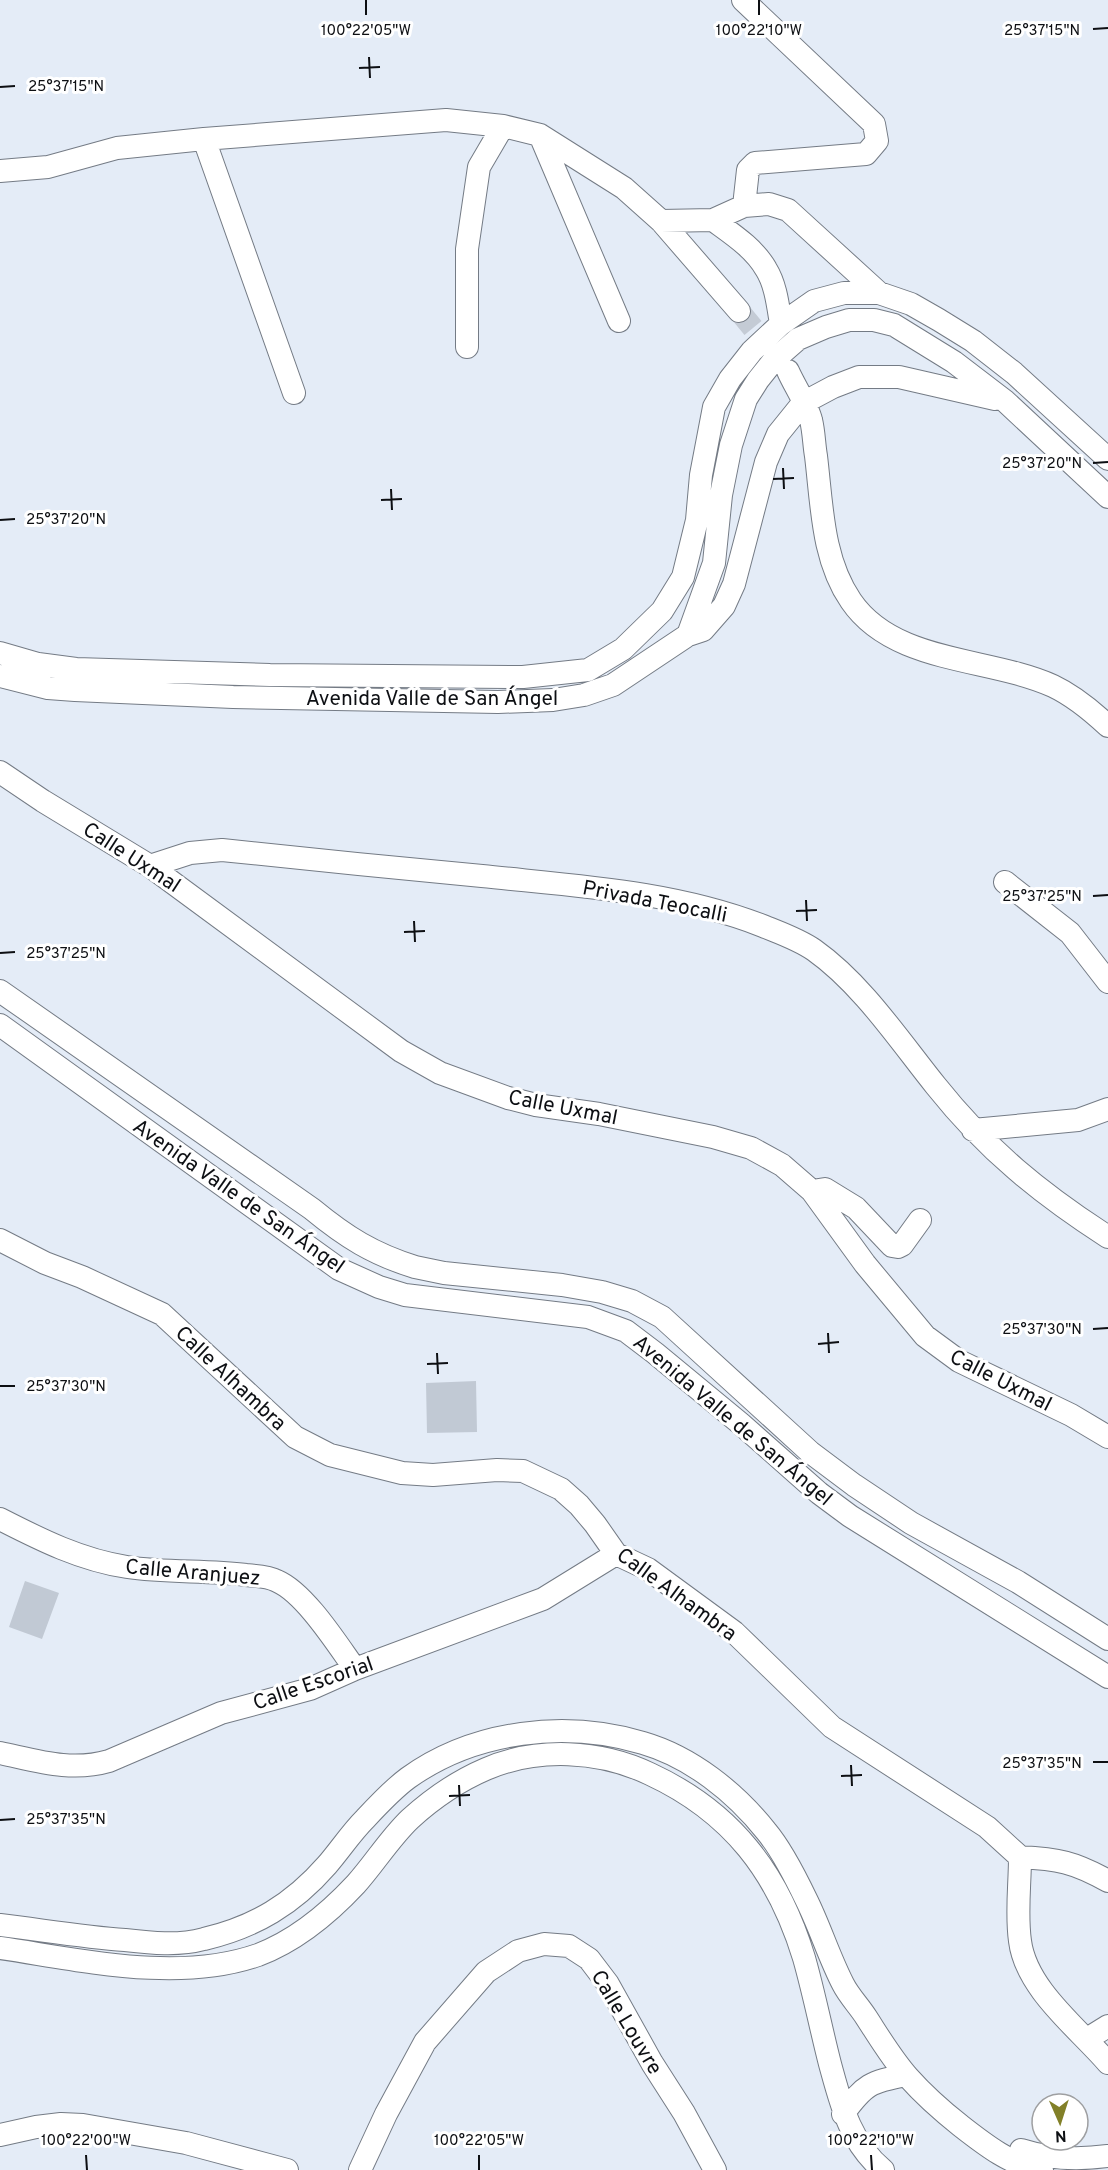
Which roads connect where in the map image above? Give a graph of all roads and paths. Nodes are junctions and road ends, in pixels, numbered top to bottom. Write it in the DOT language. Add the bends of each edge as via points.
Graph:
graph roads {
  1 [pos="743,0"];
  2 [pos="503,126"];
  3 [pos="540,135"];
  4 [pos="204,139"];
  5 [pos="0,171"];
  6 [pos="744,206"];
  7 [pos="713,220"];
  8 [pos="660,221"];
  9 [pos="844,293"];
  10 [pos="879,293"];
  11 [pos="739,311"];
  12 [pos="849,320"];
  13 [pos="619,321"];
  14 [pos="781,324"];
  15 [pos="467,347"];
  16 [pos="788,371"];
  17 [pos="294,393"];
  18 [pos="1005,401"];
  19 [pos="803,404"];
  20 [pos="1108,459"];
  21 [pos="1108,497"];
  22 [pos="688,635"];
  23 [pos="623,649"];
  24 [pos="0,653"];
  25 [pos="635,671"];
  26 [pos="0,676"];
  27 [pos="75,679"];
  28 [pos="1108,726"];
  29 [pos="0,772"];
  30 [pos="150,866"];
  31 [pos="1005,882"];
  32 [pos="1108,982"];
  33 [pos="0,991"];
  34 [pos="0,1025"];
  35 [pos="1108,1109"];
  36 [pos="974,1130"];
  37 [pos="812,1191"];
  38 [pos="920,1220"];
  39 [pos="1108,1237"];
  40 [pos="0,1240"];
  41 [pos="1108,1437"];
  42 [pos="0,1519"];
  43 [pos="616,1554"];
  44 [pos="1059,1607"];
  45 [pos="1086,1625"];
  46 [pos="1038,1632"];
  47 [pos="1108,1639"];
  48 [pos="1065,1651"];
  49 [pos="355,1669"];
  50 [pos="1108,1677"];
  51 [pos="0,1753"];
  52 [pos="1020,1857"];
  53 [pos="1108,1881"];
  54 [pos="0,1925"];
  55 [pos="0,1948"];
  56 [pos="1108,2026"];
  57 [pos="1087,2038"];
  58 [pos="1108,2062"];
  59 [pos="906,2075"];
  60 [pos="843,2114"];
  61 [pos="0,2135"];
  62 [pos="972,2135"];
  63 [pos="1108,2156"];
  64 [pos="1108,2169"];
  65 [pos="287,2170"];
  66 [pos="360,2170"];
  67 [pos="715,2170"];
  68 [pos="884,2170"];
  69 [pos="1042,2170"];
  70 [pos="1097,2170"];
  1 -- 6 [label="street" via="874,124 877,141 866,154 755,163 748,170"];
  2 -- 3 [label="street"];
  2 -- 4 [label="street" via="446,120"];
  2 -- 15 [label="street" via="479,167 467,249"];
  3 -- 8 [label="street" via="624,189"];
  3 -- 13 [label="street"];
  4 -- 5 [label="street" via="117,148 48,167"];
  4 -- 17 [label="street"];
  6 -- 7 [label="street"];
  6 -- 10 [label="street" via="769,204 788,210"];
  7 -- 8 [label="street"];
  7 -- 14 [label="street" via="745,244 766,268"];
  8 -- 11 [label="street"];
  9 -- 10 [label="street, Avenida Valle de San Ángel"];
  9 -- 12 [label="street"];
  9 -- 14 [label="street, Avenida Valle de San Ángel" via="814,301"];
  10 -- 20 [label="street, Avenida Valle de San Ángel" via="912,304 974,341"];
  12 -- 18 [label="street" via="894,325 954,362"];
  12 -- 22 [label="street" via="798,339 774,360 746,399 730,445 714,562"];
  14 -- 23 [label="street, Avenida Valle de San Ángel" via="752,351 714,408 697,520 683,577 662,611"];
  16 -- 19 [label="street"];
  18 -- 19 [label="street" via="899,378 859,377"];
  18 -- 21 [label="street"];
  19 -- 22 [label="street, Avenida Valle de San Ángel" via="778,434 766,462 734,584 724,606 704,630"];
  19 -- 28 [label="street" via="811,419 832,561 851,602 864,616 897,639 932,653 1054,687"];
  22 -- 25 [label="street, Avenida Valle de San Ángel"];
  23 -- 25 [label="street"];
  23 -- 27 [label="street, Avenida Valle de San Ángel" via="588,670 523,677 270,675"];
  24 -- 27 [label="street, Avenida Valle de San Ángel"];
  25 -- 27 [label="street, Avenida Valle de San Ángel" via="613,685 584,695 487,702 245,697"];
  26 -- 27 [label="street, Avenida Valle de San Ángel" via="48,688"];
  29 -- 30 [label="street, Calle Uxmal"];
  30 -- 36 [label="street, Privada Teocalli" via="190,853 222,850 577,886 672,900 746,919 814,950 856,987"];
  30 -- 37 [label="street, Calle Uxmal" via="401,1051 440,1073 536,1105 610,1116 751,1148 782,1164"];
  31 -- 32 [label="street" via="1070,933"];
  33 -- 44 [label="street, Avenida Valle de San Ángel" via="364,1247 415,1267 602,1292 632,1301 662,1317 810,1452 854,1485 911,1523"];
  34 -- 46 [label="street, Avenida Valle de San Ángel" via="339,1269 405,1295 588,1317 626,1332 850,1516"];
  35 -- 36 [label="street" via="1078,1120"];
  36 -- 39 [label="street, Privada Teocalli" via="1059,1206"];
  37 -- 38 [label="street" via="825,1189 856,1208 892,1246 902,1245"];
  37 -- 41 [label="street, Calle Uxmal" via="865,1264 925,1336 959,1361"];
  40 -- 43 [label="street, Calle Alhambra" via="162,1314 295,1437 330,1455 402,1473 523,1471 561,1489 579,1505"];
  42 -- 49 [label="street, Calle Aranjuez" via="93,1560 129,1568 227,1572 277,1581 296,1594"];
  43 -- 49 [label="street, Calle Escorial" via="543,1599"];
  43 -- 52 [label="street, Calle Alhambra" via="648,1569 734,1632 832,1726 987,1827"];
  44 -- 45 [label="street, Avenida Valle de San Ángel"];
  44 -- 46 [label="street"];
  45 -- 47 [label="street, Avenida Valle de San Ángel"];
  45 -- 48 [label="street"];
  46 -- 48 [label="street, Avenida Valle de San Ángel"];
  48 -- 50 [label="street, Avenida Valle de San Ángel"];
  49 -- 51 [label="street, Calle Escorial" via="310,1689 221,1713 92,1766 69,1767"];
  52 -- 53 [label="street" via="1053,1858"];
  52 -- 57 [label="street" via="1017,1903 1025,1961 1047,1997"];
  54 -- 59 [label="street" via="166,1944 203,1940 279,1909 318,1874 405,1780 429,1764 493,1740 552,1730 581,1730 647,1744 681,1758 746,1808 768,1833 807,1899 844,1986"];
  55 -- 60 [label="street" via="162,1968 199,1967 261,1954 326,1913 370,1869 409,1821 468,1777 531,1756 601,1757 644,1770 700,1803 734,1831 759,1861 785,1907 800,1947"];
  56 -- 57 [label="street"];
  57 -- 58 [label="street"];
  59 -- 60 [label="street" via="870,2084 859,2091"];
  59 -- 62 [label="street"];
  60 -- 68 [label="street" via="860,2147"];
  61 -- 65 [label="street" via="36,2127 83,2125 186,2143"];
  62 -- 63 [label="street" via="1038,2156"];
  62 -- 69 [label="street" via="1021,2164"];
  64 -- 70 [label="street"];
  66 -- 67 [label="street, Calle Louvre" via="425,2042 486,1972 518,1951 544,1944 569,1946 589,1959 608,1983"];
}
